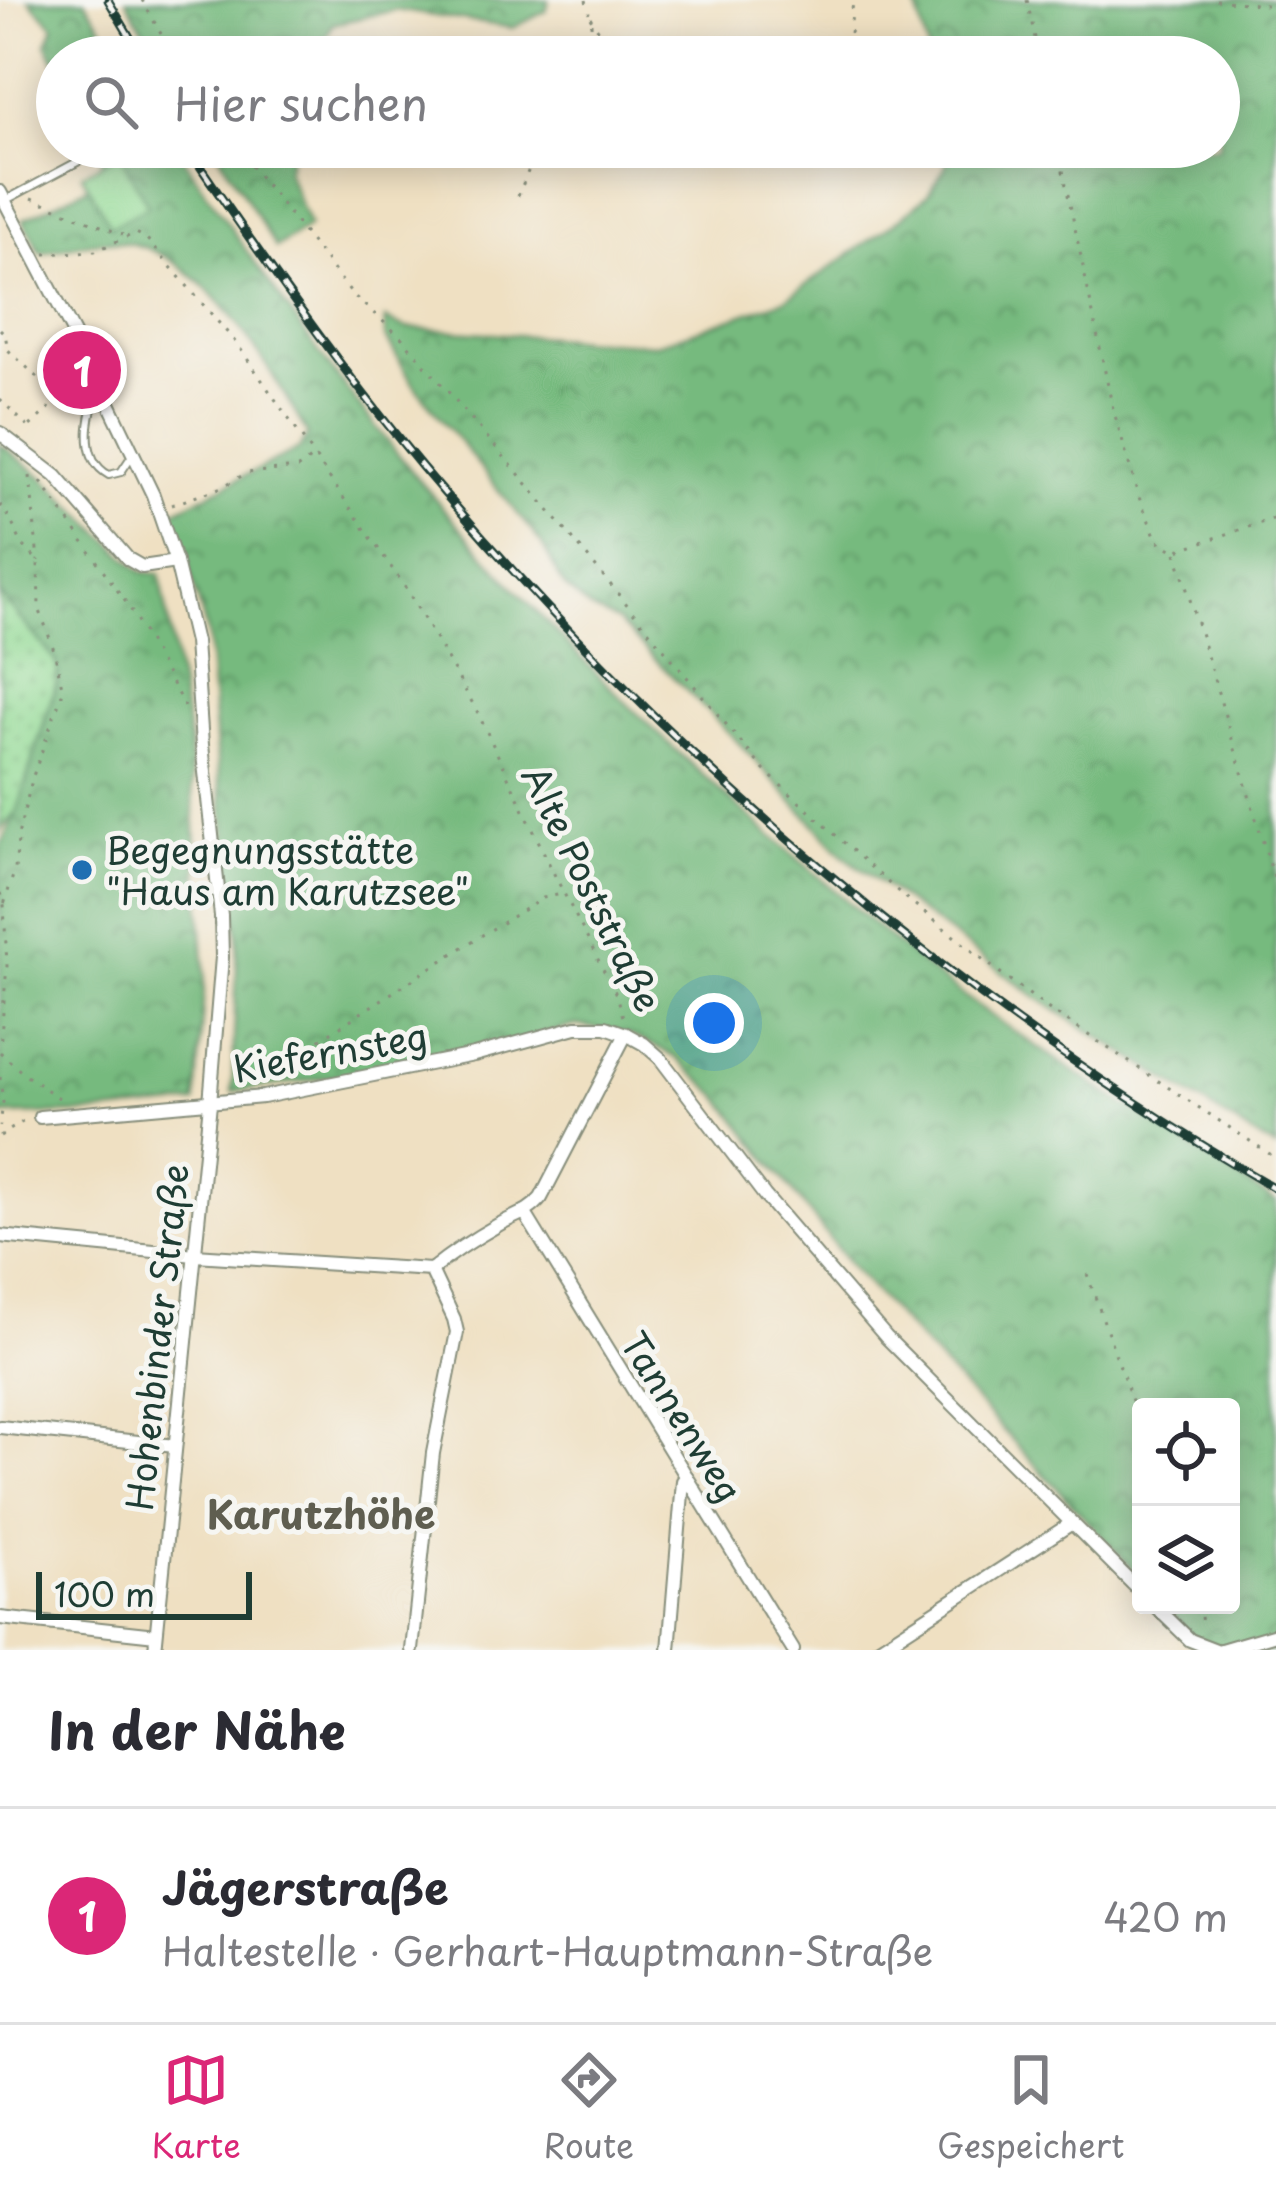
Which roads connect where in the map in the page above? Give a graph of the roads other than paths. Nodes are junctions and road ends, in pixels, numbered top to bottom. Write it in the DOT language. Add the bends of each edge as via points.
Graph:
graph roads {
  1 [pos="66,168"];
  2 [pos="2,196"];
  3 [pos="100,384"];
  4 [pos="0,433"];
  5 [pos="133,454"];
  6 [pos="176,562"];
  7 [pos="626,1034"];
  8 [pos="210,1103"];
  9 [pos="40,1117"];
  10 [pos="524,1212"];
  11 [pos="0,1236"];
  12 [pos="195,1255"];
  13 [pos="431,1270"];
  14 [pos="0,1427"];
  15 [pos="175,1446"];
  16 [pos="687,1477"];
  17 [pos="1072,1523"];
  18 [pos="1132,1583"];
  19 [pos="1163,1614"];
  20 [pos="0,1618"];
  21 [pos="1276,1634"];
  22 [pos="155,1643"];
  23 [pos="1213,1649"];
  24 [pos="412,1650"];
  25 [pos="669,1650"];
  26 [pos="794,1650"];
  27 [pos="876,1650"];
  1 -- 2 [label="lane"];
  2 -- 3 [label="street, Hohenbinder Straße"];
  3 -- 5 [label="street, Hohenbinder Straße"];
  3 -- 5 [label="lane" via="92,458 109,475"];
  4 -- 6 [label="street" via="56,476 128,559 142,567"];
  5 -- 6 [label="street, Hohenbinder Straße"];
  6 -- 8 [label="street, Hohenbinder Straße" via="195,642 222,937"];
  7 -- 8 [label="street, Kiefernsteg" via="576,1027 474,1055"];
  7 -- 10 [label="street" via="541,1198"];
  7 -- 17 [label="street, Alte Poststraße" via="660,1058 886,1337"];
  8 -- 9 [label="street, Kiefernsteg"];
  8 -- 12 [label="street, Hohenbinder Straße"];
  10 -- 13 [label="street"];
  10 -- 16 [label="street, Tannenweg"];
  11 -- 12 [label="street"];
  12 -- 13 [label="street"];
  12 -- 15 [label="street, Hohenbinder Straße"];
  13 -- 24 [label="street" via="457,1332 433,1453"];
  14 -- 15 [label="street"];
  15 -- 22 [label="street, Hohenbinder Straße"];
  16 -- 25 [label="street"];
  16 -- 26 [label="street, Tannenweg"];
  17 -- 18 [label="street, Alte Poststraße"];
  17 -- 27 [label="street"];
  19 -- 23 [label="street"];
  20 -- 22 [label="street"];
  21 -- 23 [label="street"];
}
